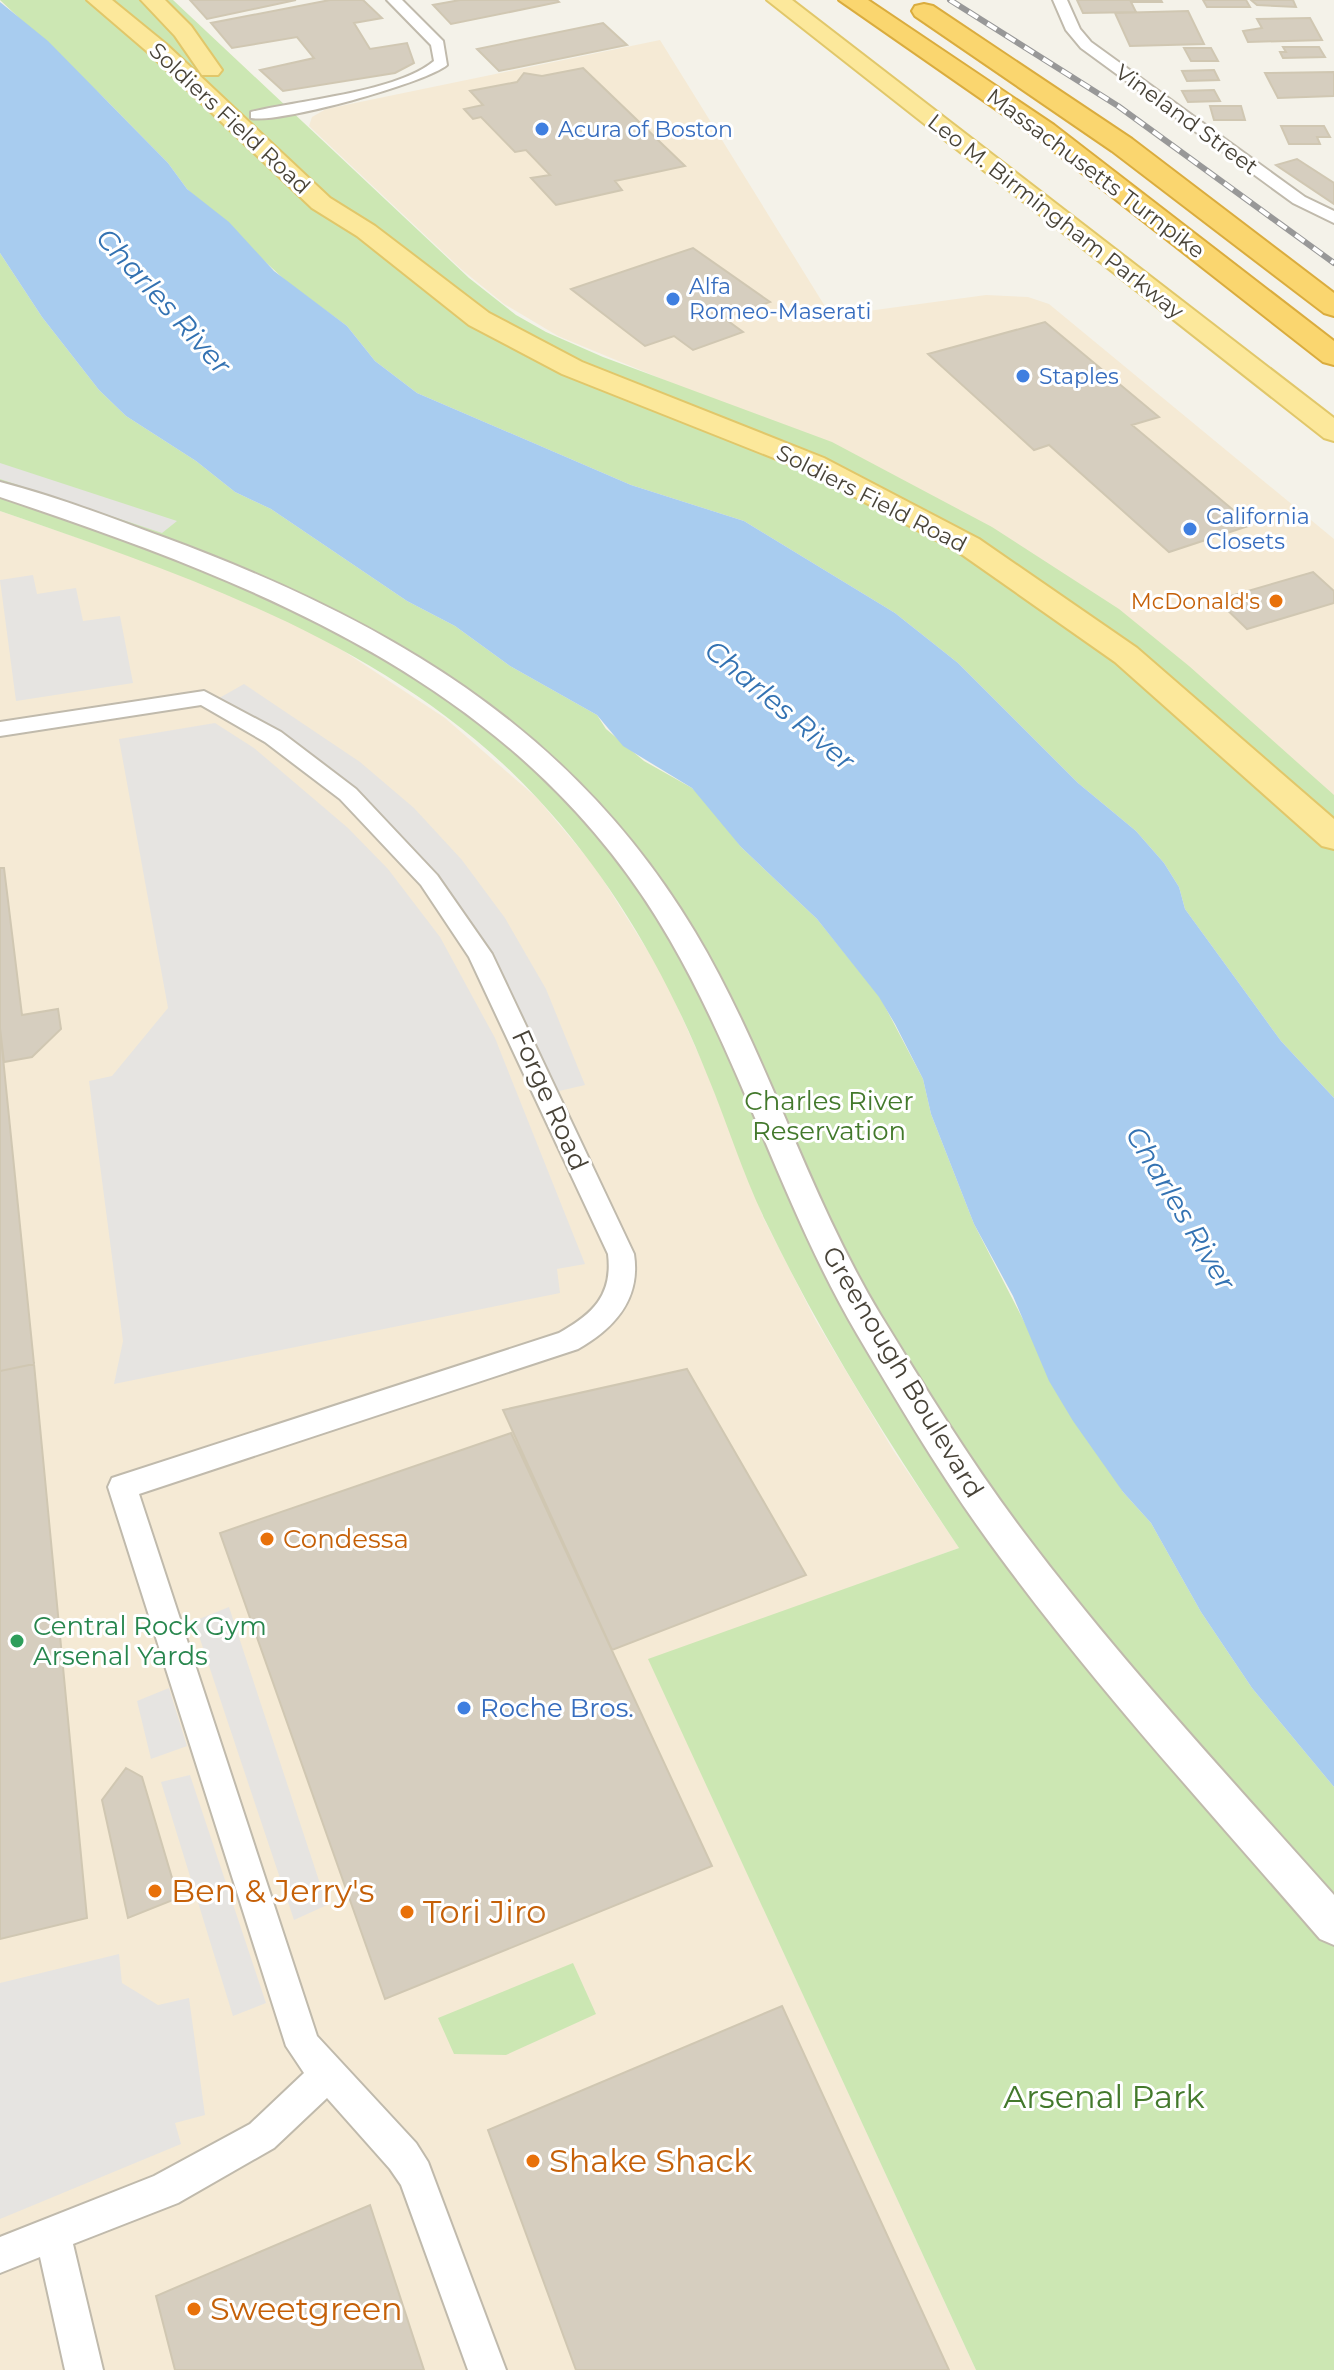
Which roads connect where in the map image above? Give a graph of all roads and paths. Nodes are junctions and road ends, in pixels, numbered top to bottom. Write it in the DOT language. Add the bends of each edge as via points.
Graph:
graph roads {
  1 [pos="79,0"];
  2 [pos="98,0"];
  3 [pos="126,0"];
  4 [pos="152,0"];
  5 [pos="394,0"];
  6 [pos="778,0"];
  7 [pos="851,0"];
  8 [pos="906,0"];
  9 [pos="1060,0"];
  10 [pos="158,49"];
  11 [pos="210,70"];
  12 [pos="257,115"];
  13 [pos="1334,218"];
  14 [pos="366,231"];
  15 [pos="1334,307"];
  16 [pos="1334,356"];
  17 [pos="1334,432"];
  18 [pos="0,489"];
  19 [pos="0,729"];
  20 [pos="1334,838"];
  21 [pos="1334,1925"];
  22 [pos="327,2075"];
  23 [pos="53,2235"];
  24 [pos="0,2255"];
  25 [pos="84,2370"];
  26 [pos="487,2370"];
  1 -- 10 [label="main road"];
  2 -- 10 [label="main road, Soldiers Field Road"];
  3 -- 11 [label="main road, Soldiers Field Road"];
  4 -- 11 [label="main road" via="180,27"];
  5 -- 12 [label="street" via="440,49 442,62 435,71 412,81"];
  6 -- 17 [label="main road, Leo M. Birmingham Parkway"];
  7 -- 16 [label="highway, Massachusetts Turnpike" via="1045,131"];
  8 -- 15 [label="highway, Massachusetts Turnpike" via="1101,130"];
  9 -- 13 [label="street, Vineland Street" via="1086,45 1299,200"];
  10 -- 14 [label="main road, Soldiers Field Road" via="321,203"];
  11 -- 12 [label="main road, Soldiers Field Road"];
  12 -- 14 [label="main road, Soldiers Field Road" via="342,198"];
  14 -- 20 [label="main road, Soldiers Field Road" via="443,294 522,345 814,464 993,561 1153,678"];
  18 -- 21 [label="street, Greenough Boulevard" via="173,546 371,639 486,710 594,808 683,935 845,1286 963,1475 1066,1615"];
  19 -- 22 [label="street, Forge Road" via="204,698 273,737 348,794 429,880 480,954 624,1267 615,1305 568,1341 122,1487 298,2032"];
  22 -- 23 [label="street" via="262,2136 165,2190"];
  22 -- 26 [label="street" via="415,2175"];
  23 -- 24 [label="street"];
  23 -- 25 [label="street"];
}
